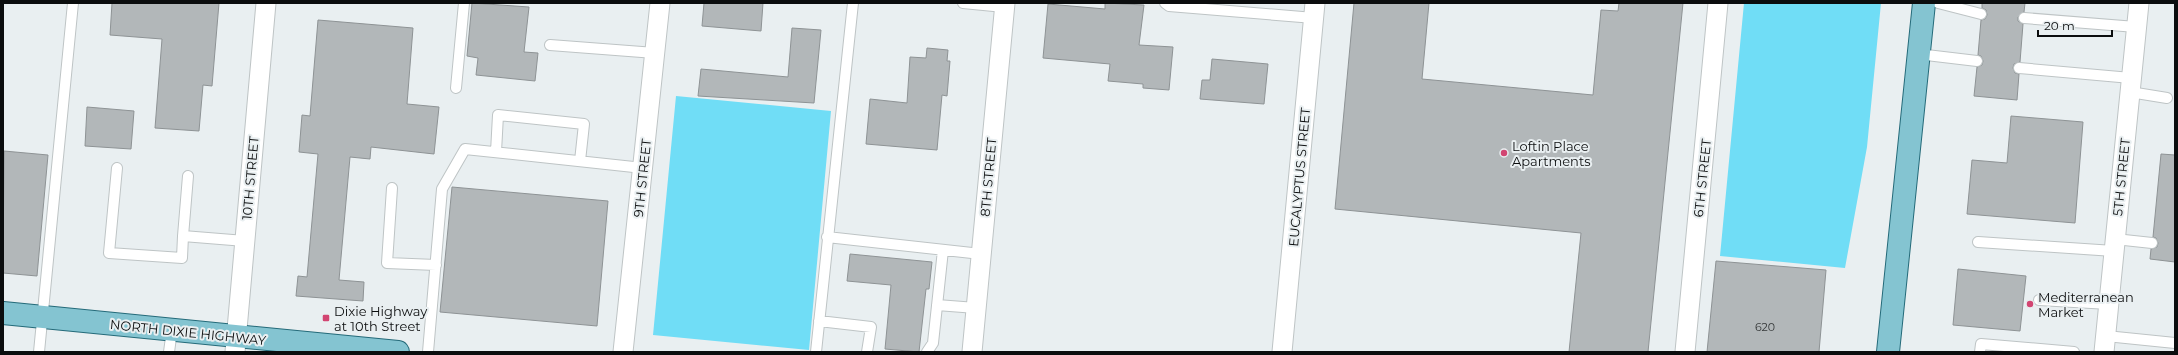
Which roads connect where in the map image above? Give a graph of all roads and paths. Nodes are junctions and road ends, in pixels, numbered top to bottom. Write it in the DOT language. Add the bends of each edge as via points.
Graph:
graph roads {
  1 [pos="73,3"];
  2 [pos="266,3"];
  3 [pos="464,3"];
  4 [pos="660,3"];
  5 [pos="853,3"];
  6 [pos="963,3"];
  7 [pos="1165,3"];
  8 [pos="1718,3"];
  9 [pos="1924,3"];
  10 [pos="1938,3"];
  11 [pos="2139,3"];
  12 [pos="1005,5"];
  13 [pos="1314,11"];
  14 [pos="1981,14"];
  15 [pos="2024,18"];
  16 [pos="2136,27"];
  17 [pos="550,45"];
  18 [pos="655,53"];
  19 [pos="1918,54"];
  20 [pos="1977,61"];
  21 [pos="2019,68"];
  22 [pos="2130,85"];
  23 [pos="456,88"];
  24 [pos="2167,98"];
  25 [pos="496,152"];
  26 [pos="580,161"];
  27 [pos="117,168"];
  28 [pos="643,168"];
  29 [pos="188,176"];
  30 [pos="392,188"];
  31 [pos="184,236"];
  32 [pos="827,237"];
  33 [pos="245,241"];
  34 [pos="1978,242"];
  35 [pos="2152,243"];
  36 [pos="2114,245"];
  37 [pos="943,250"];
  38 [pos="981,254"];
  39 [pos="436,265"];
  40 [pos="2039,300"];
  41 [pos="2109,304"];
  42 [pos="937,305"];
  43 [pos="976,308"];
  44 [pos="3,313"];
  45 [pos="43,317"];
  46 [pos="819,321"];
  47 [pos="172,330"];
  48 [pos="2175,343"];
  49 [pos="236,344"];
  50 [pos="2105,344"];
  51 [pos="2053,351"];
  52 [pos="39,352"];
  53 [pos="170,352"];
  54 [pos="398,352"];
  55 [pos="428,352"];
  56 [pos="624,352"];
  57 [pos="816,352"];
  58 [pos="868,352"];
  59 [pos="928,352"];
  60 [pos="972,352"];
  61 [pos="1282,352"];
  62 [pos="1685,352"];
  63 [pos="1888,352"];
  64 [pos="1980,352"];
  65 [pos="2074,352"];
  1 -- 45 [label="lane"];
  2 -- 33 [label="street, 10TH STREET"];
  3 -- 23 [label="lane"];
  4 -- 18 [label="street, 9TH STREET"];
  5 -- 32 [label="lane"];
  6 -- 12 [label="lane"];
  7 -- 13 [label="lane" via="1169,6"];
  8 -- 62 [label="street, 6TH STREET"];
  9 -- 19 [label="main road"];
  10 -- 14 [label="lane"];
  11 -- 16 [label="street, 5TH STREET"];
  12 -- 38 [label="street, 8TH STREET"];
  13 -- 61 [label="street, EUCALYPTUS STREET"];
  15 -- 16 [label="lane"];
  16 -- 22 [label="street, 5TH STREET"];
  17 -- 18 [label="lane"];
  18 -- 28 [label="street, 9TH STREET"];
  19 -- 20 [label="lane"];
  19 -- 63 [label="main road"];
  21 -- 22 [label="lane"];
  22 -- 24 [label="lane"];
  22 -- 36 [label="street, 5TH STREET"];
  25 -- 26 [label="lane"];
  25 -- 26 [label="lane" via="498,115 584,124"];
  25 -- 39 [label="lane" via="465,149 442,189"];
  26 -- 28 [label="lane"];
  27 -- 31 [label="lane" via="109,253 182,258"];
  28 -- 56 [label="street, 9TH STREET"];
  29 -- 31 [label="lane"];
  30 -- 39 [label="lane" via="387,263"];
  31 -- 33 [label="lane"];
  32 -- 37 [label="lane"];
  32 -- 46 [label="lane"];
  33 -- 49 [label="street, 10TH STREET"];
  34 -- 36 [label="lane"];
  35 -- 36 [label="lane"];
  36 -- 41 [label="street, 5TH STREET"];
  37 -- 38 [label="lane"];
  37 -- 42 [label="lane"];
  38 -- 43 [label="street, 8TH STREET"];
  39 -- 55 [label="lane"];
  40 -- 41 [label="lane"];
  41 -- 50 [label="street, 5TH STREET"];
  42 -- 43 [label="lane"];
  42 -- 59 [label="lane" via="933,343"];
  43 -- 60 [label="street, 8TH STREET"];
  44 -- 45 [label="main road, NORTH DIXIE HIGHWAY"];
  45 -- 47 [label="main road, NORTH DIXIE HIGHWAY"];
  45 -- 52 [label="lane"];
  46 -- 57 [label="lane"];
  46 -- 58 [label="lane" via="871,327"];
  47 -- 49 [label="main road, NORTH DIXIE HIGHWAY"];
  47 -- 53 [label="lane"];
  48 -- 50 [label="lane"];
  49 -- 54 [label="main road, NORTH DIXIE HIGHWAY"];
  51 -- 64 [label="lane" via="1981,344"];
  51 -- 65 [label="lane"];
}
